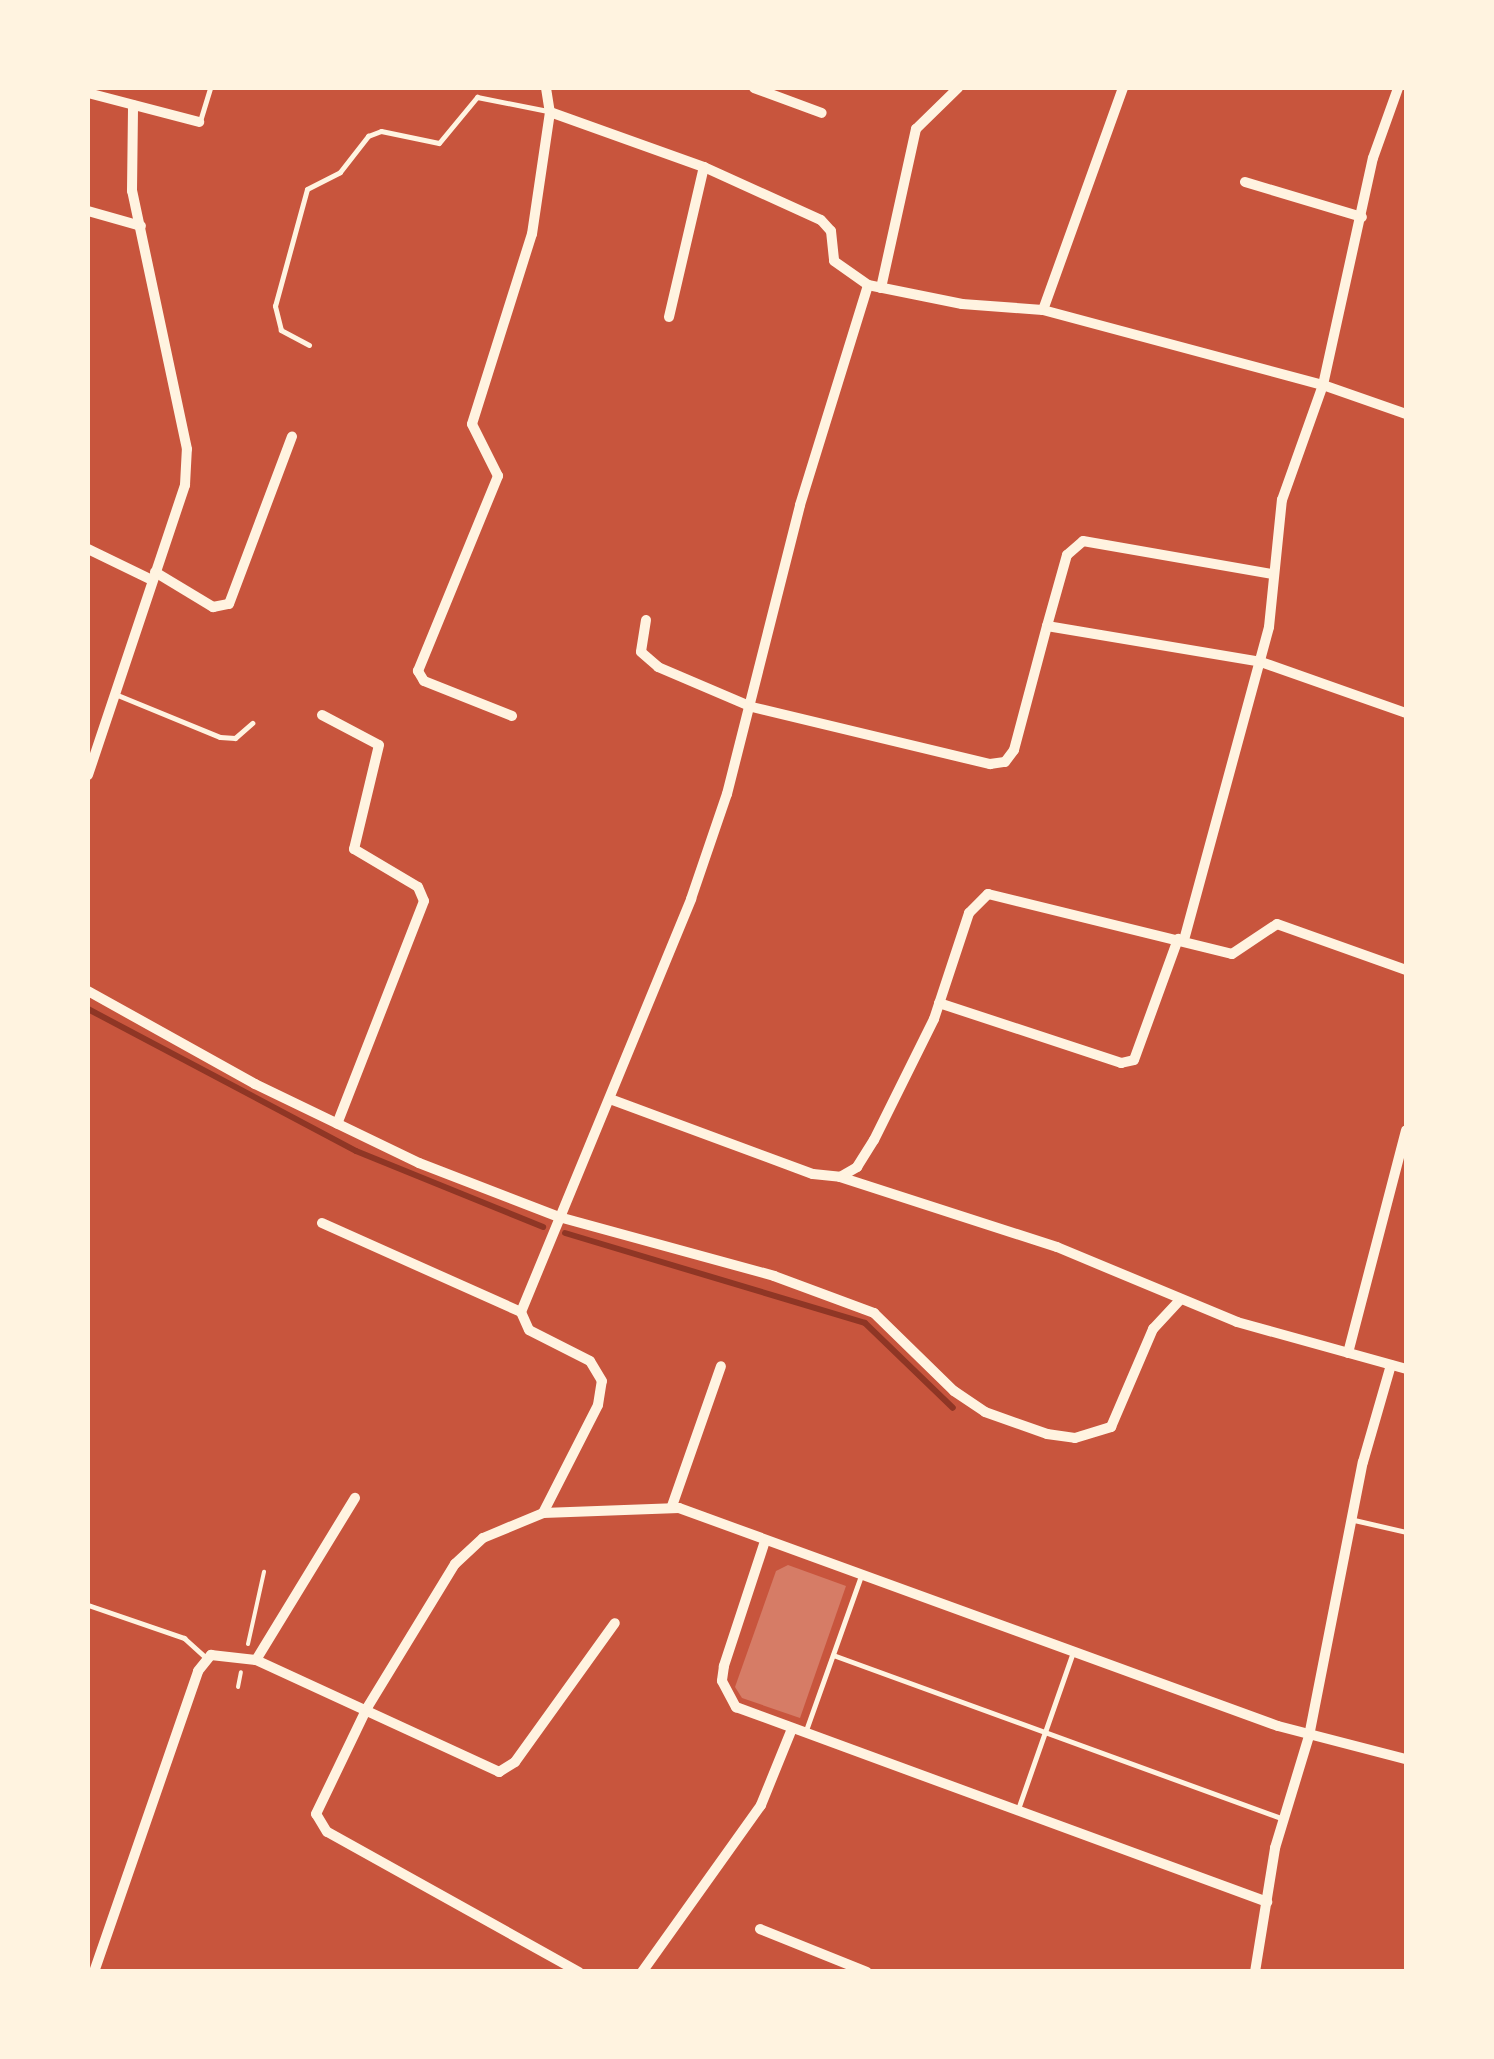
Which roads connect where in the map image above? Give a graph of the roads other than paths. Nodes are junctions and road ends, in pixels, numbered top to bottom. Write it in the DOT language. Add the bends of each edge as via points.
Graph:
graph roads {
  1 [pos="210,88"];
  2 [pos="546,88"];
  3 [pos="754,88"];
  4 [pos="958,88"];
  5 [pos="1123,88"];
  6 [pos="1398,88"];
  7 [pos="88,93"];
  8 [pos="133,105"];
  9 [pos="550,112"];
  10 [pos="822,113"];
  11 [pos="199,122"];
  12 [pos="704,168"];
  13 [pos="1246,182"];
  14 [pos="88,211"];
  15 [pos="1362,217"];
  16 [pos="141,226"];
  17 [pos="868,285"];
  18 [pos="881,288"];
  19 [pos="1043,310"];
  20 [pos="669,317"];
  21 [pos="309,345"];
  22 [pos="1323,386"];
  23 [pos="1406,414"];
  24 [pos="292,436"];
  25 [pos="88,549"];
  26 [pos="1273,574"];
  27 [pos="153,576"];
  28 [pos="646,620"];
  29 [pos="1046,626"];
  30 [pos="1261,662"];
  31 [pos="115,694"];
  32 [pos="752,707"];
  33 [pos="1406,713"];
  34 [pos="322,715"];
  35 [pos="512,716"];
  36 [pos="252,723"];
  37 [pos="89,769"];
  38 [pos="1181,940"];
  39 [pos="1406,970"];
  40 [pos="88,991"];
  41 [pos="939,1003"];
  42 [pos="610,1099"];
  43 [pos="337,1124"];
  44 [pos="1406,1130"];
  45 [pos="840,1177"];
  46 [pos="559,1216"];
  47 [pos="322,1223"];
  48 [pos="1179,1301"];
  49 [pos="521,1312"];
  50 [pos="1348,1354"];
  51 [pos="1391,1365"];
  52 [pos="720,1366"];
  53 [pos="1406,1370"];
  54 [pos="355,1498"];
  55 [pos="672,1506"];
  56 [pos="543,1514"];
  57 [pos="1354,1520"];
  58 [pos="1406,1532"];
  59 [pos="765,1541"];
  60 [pos="861,1576"];
  61 [pos="88,1605"];
  62 [pos="615,1623"];
  63 [pos="1073,1652"];
  64 [pos="833,1655"];
  65 [pos="206,1658"];
  66 [pos="251,1658"];
  67 [pos="367,1708"];
  68 [pos="791,1731"];
  69 [pos="1045,1732"];
  70 [pos="804,1735"];
  71 [pos="1309,1736"];
  72 [pos="1406,1759"];
  73 [pos="1017,1812"];
  74 [pos="1282,1818"];
  75 [pos="1267,1902"];
  76 [pos="760,1929"];
  77 [pos="94,1972"];
  78 [pos="579,1972"];
  79 [pos="642,1972"];
  80 [pos="867,1972"];
  81 [pos="1255,1972"];
  1 -- 11 [label="lane"];
  2 -- 9 [label="street"];
  3 -- 10 [label="street"];
  4 -- 18 [label="street" via="916,129"];
  5 -- 19 [label="street"];
  6 -- 15 [label="street" via="1382,119"];
  7 -- 8 [label="street"];
  8 -- 11 [label="street"];
  8 -- 16 [label="street" via="132,191"];
  9 -- 12 [label="street"];
  9 -- 21 [label="lane" via="477,97 439,142 381,131 368,136 340,172 307,189 275,306 281,330"];
  9 -- 35 [label="street" via="532,234 472,424 498,476 418,672 424,681"];
  12 -- 17 [label="street" via="821,220 834,261"];
  12 -- 20 [label="street"];
  13 -- 15 [label="street"];
  14 -- 16 [label="street"];
  15 -- 22 [label="street"];
  16 -- 27 [label="street" via="187,449 185,485"];
  17 -- 18 [label="street"];
  17 -- 32 [label="street" via="795,523"];
  18 -- 19 [label="street"];
  19 -- 22 [label="street"];
  22 -- 23 [label="street"];
  22 -- 26 [label="street" via="1282,500"];
  24 -- 27 [label="street" via="229,604 213,607"];
  25 -- 27 [label="street"];
  26 -- 29 [label="street" via="1082,541 1068,555"];
  26 -- 30 [label="street"];
  27 -- 31 [label="street"];
  28 -- 32 [label="street" via="641,652 658,667"];
  29 -- 30 [label="street"];
  29 -- 32 [label="street" via="1014,750 998,764"];
  30 -- 33 [label="street"];
  30 -- 38 [label="street"];
  31 -- 36 [label="lane" via="220,738 234,738"];
  31 -- 37 [label="street"];
  32 -- 42 [label="street" via="691,899"];
  34 -- 43 [label="street" via="369,735 381,752 354,849 418,887 424,900"];
  38 -- 39 [label="street" via="1232,954 1277,924"];
  38 -- 41 [label="street" via="988,894 968,913"];
  38 -- 41 [label="street" via="1134,1060 1121,1063"];
  40 -- 43 [label="street"];
  41 -- 45 [label="street" via="874,1140 857,1166"];
  42 -- 45 [label="street" via="813,1174"];
  42 -- 46 [label="street"];
  43 -- 46 [label="street"];
  44 -- 50 [label="street"];
  45 -- 48 [label="street" via="1057,1247"];
  46 -- 48 [label="street" via="860,1307 985,1412 1075,1438 1111,1427 1153,1329"];
  46 -- 49 [label="street"];
  47 -- 49 [label="street"];
  48 -- 50 [label="street"];
  49 -- 56 [label="street" via="529,1330 590,1362 602,1381 598,1404"];
  50 -- 51 [label="street"];
  51 -- 53 [label="street"];
  51 -- 57 [label="street"];
  52 -- 55 [label="street"];
  54 -- 66 [label="street"];
  55 -- 56 [label="street"];
  55 -- 59 [label="street"];
  56 -- 67 [label="street" via="483,1538 462,1554"];
  57 -- 58 [label="lane"];
  57 -- 71 [label="street"];
  59 -- 60 [label="street"];
  59 -- 68 [label="street" via="722,1681 736,1708"];
  60 -- 63 [label="street"];
  60 -- 64 [label="lane"];
  61 -- 65 [label="lane" via="184,1638"];
  62 -- 67 [label="street" via="515,1762 500,1772"];
  63 -- 69 [label="lane"];
  63 -- 71 [label="street"];
  64 -- 69 [label="lane"];
  64 -- 70 [label="lane"];
  65 -- 66 [label="street"];
  65 -- 77 [label="street"];
  66 -- 67 [label="street"];
  67 -- 78 [label="street" via="318,1807 320,1827"];
  68 -- 70 [label="street"];
  68 -- 79 [label="street" via="762,1805"];
  69 -- 73 [label="lane"];
  69 -- 74 [label="lane"];
  70 -- 73 [label="street"];
  71 -- 72 [label="street"];
  71 -- 74 [label="street"];
  73 -- 75 [label="street"];
  74 -- 75 [label="street"];
  75 -- 81 [label="street"];
  76 -- 80 [label="street"];
}
